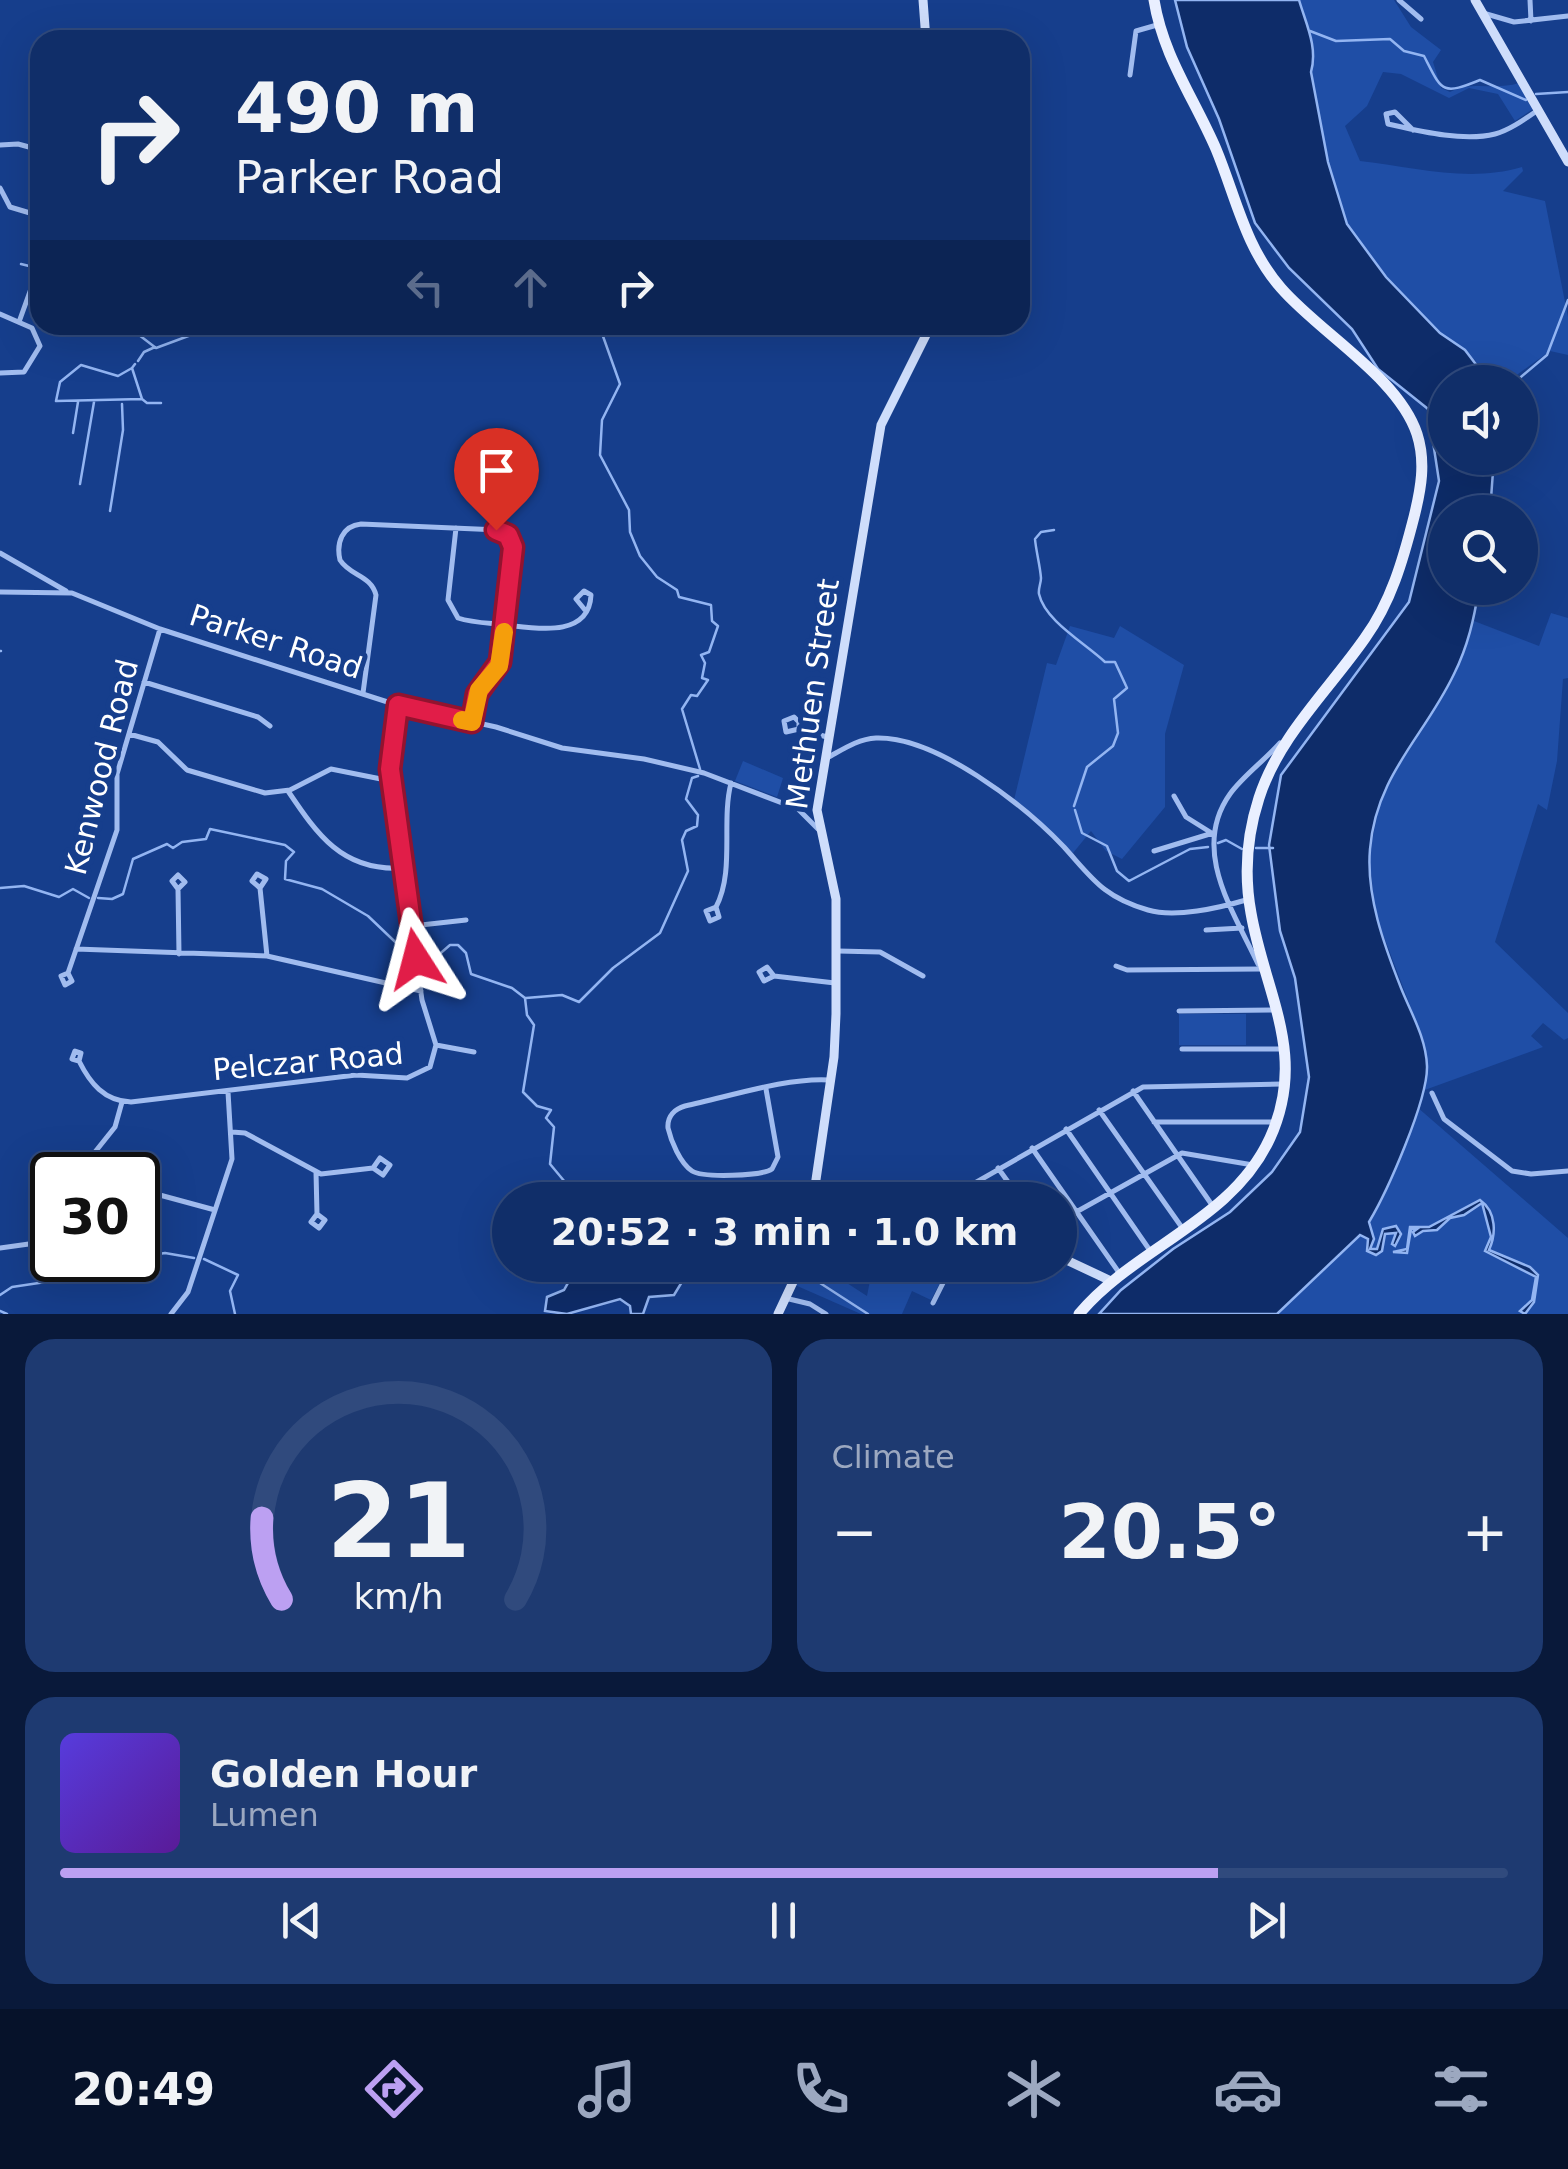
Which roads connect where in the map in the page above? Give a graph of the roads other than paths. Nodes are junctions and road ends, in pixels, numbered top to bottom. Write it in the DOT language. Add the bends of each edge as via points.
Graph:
graph roads {
  1 [pos="923,0"];
  2 [pos="1154,0"];
  3 [pos="1398,0"];
  4 [pos="1475,0"];
  5 [pos="1530,0"];
  6 [pos="1483,13"];
  7 [pos="1568,16"];
  8 [pos="1421,19"];
  9 [pos="1503,20"];
  10 [pos="1531,21"];
  11 [pos="1159,25"];
  12 [pos="1491,28"];
  13 [pos="925,30"];
  14 [pos="1130,75"];
  15 [pos="1538,110"];
  16 [pos="1413,130"];
  17 [pos="0,145"];
  18 [pos="30,147"];
  19 [pos="1568,162"];
  20 [pos="0,188"];
  21 [pos="30,214"];
  22 [pos="30,290"];
  23 [pos="0,314"];
  24 [pos="19,322"];
  25 [pos="30,329"];
  26 [pos="37,335"];
  27 [pos="926,335"];
  28 [pos="0,373"];
  29 [pos="456,528"];
  30 [pos="0,553"];
  31 [pos="0,592"];
  32 [pos="68,593"];
  33 [pos="585,610"];
  34 [pos="505,624"];
  35 [pos="160,629"];
  36 [pos="144,682"];
  37 [pos="364,694"];
  38 [pos="398,705"];
  39 [pos="1304,717"];
  40 [pos="472,722"];
  41 [pos="270,726"];
  42 [pos="799,730"];
  43 [pos="129,734"];
  44 [pos="830,737"];
  45 [pos="826,758"];
  46 [pos="391,781"];
  47 [pos="731,783"];
  48 [pos="288,791"];
  49 [pos="1174,796"];
  50 [pos="819,832"];
  51 [pos="1213,833"];
  52 [pos="1154,851"];
  53 [pos="400,868"];
  54 [pos="260,888"];
  55 [pos="178,889"];
  56 [pos="1249,899"];
  57 [pos="1231,904"];
  58 [pos="716,906"];
  59 [pos="466,920"];
  60 [pos="412,926"];
  61 [pos="1242,928"];
  62 [pos="1206,930"];
  63 [pos="76,949"];
  64 [pos="836,951"];
  65 [pos="179,954"];
  66 [pos="268,956"];
  67 [pos="1116,966"];
  68 [pos="1261,969"];
  69 [pos="68,973"];
  70 [pos="774,976"];
  71 [pos="923,976"];
  72 [pos="835,983"];
  73 [pos="1272,988"];
  74 [pos="421,991"];
  75 [pos="1279,1010"];
  76 [pos="1179,1011"];
  77 [pos="436,1045"];
  78 [pos="1182,1049"];
  79 [pos="1286,1049"];
  80 [pos="474,1052"];
  81 [pos="80,1061"];
  82 [pos="830,1080"];
  83 [pos="1285,1084"];
  84 [pos="766,1089"];
  85 [pos="228,1092"];
  86 [pos="1133,1092"];
  87 [pos="1432,1094"];
  88 [pos="122,1102"];
  89 [pos="1099,1110"];
  90 [pos="1154,1122"];
  91 [pos="1276,1122"];
  92 [pos="1066,1129"];
  93 [pos="232,1132"];
  94 [pos="1032,1148"];
  95 [pos="95,1152"];
  96 [pos="1177,1156"];
  97 [pos="1254,1165"];
  98 [pos="373,1168"];
  99 [pos="998,1168"];
  100 [pos="1568,1171"];
  101 [pos="316,1172"];
  102 [pos="1144,1174"];
  103 [pos="816,1182"];
  104 [pos="975,1182"];
  105 [pos="1008,1182"];
  106 [pos="1055,1182"];
  107 [pos="1110,1193"];
  108 [pos="160,1195"];
  109 [pos="1214,1208"];
  110 [pos="215,1210"];
  111 [pos="1077,1211"];
  112 [pos="317,1214"];
  113 [pos="1077,1214"];
  114 [pos="1183,1229"];
  115 [pos="30,1244"];
  116 [pos="0,1248"];
  117 [pos="1151,1252"];
  118 [pos="1077,1263"];
  119 [pos="1116,1278"];
  120 [pos="793,1282"];
  121 [pos="943,1282"];
  122 [pos="785,1298"];
  123 [pos="933,1302"];
  124 [pos="171,1314"];
  125 [pos="778,1314"];
  126 [pos="826,1314"];
  127 [pos="1079,1314"];
  1 -- 13 [label="street"];
  2 -- 11 [label="main road"];
  3 -- 8 [label="street"];
  4 -- 6 [label="street"];
  5 -- 10 [label="street"];
  6 -- 9 [label="street"];
  6 -- 12 [label="street"];
  7 -- 10 [label="street"];
  9 -- 10 [label="street"];
  9 -- 12 [label="street"];
  11 -- 14 [label="street" via="1136,30"];
  11 -- 39 [label="main road" via="1262,264 1398,399 1420,446 1421,486 1393,587 1365,638"];
  12 -- 15 [label="street"];
  15 -- 16 [label="street" via="1491,134"];
  15 -- 19 [label="street"];
  16 -- 16 [label="street" via="1388,124 1386,114 1395,112"];
  17 -- 18 [label="street"];
  20 -- 21 [label="street" via="10,207"];
  22 -- 24 [label="street"];
  23 -- 24 [label="street"];
  24 -- 25 [label="street"];
  26 -- 28 [label="street" via="37,356 24,372"];
  27 -- 44 [label="street, Methuen Street" via="881,425"];
  29 -- 34 [label="street" via="450,609 465,621"];
  29 -- 34 [label="street" via="499,530 511,540"];
  29 -- 37 [label="street" via="358,524 342,535 341,563 369,581 376,595"];
  30 -- 32 [label="street"];
  31 -- 32 [label="street, Parker Road"];
  32 -- 35 [label="street, Parker Road"];
  33 -- 34 [label="street" via="557,630"];
  34 -- 40 [label="street" via="500,662 477,694"];
  35 -- 36 [label="street, Kenwood Road"];
  35 -- 37 [label="street, Parker Road"];
  36 -- 41 [label="street"];
  36 -- 43 [label="street, Kenwood Road"];
  37 -- 38 [label="street, Parker Road"];
  38 -- 40 [label="street, Parker Road"];
  38 -- 46 [label="street, Pelczar Road"];
  39 -- 51 [label="street" via="1230,794"];
  39 -- 56 [label="main road" via="1272,764 1256,806"];
  40 -- 47 [label="street, Parker Road" via="562,748 664,762"];
  42 -- 44 [label="street"];
  43 -- 48 [label="street" via="158,742 187,770 266,792"];
  43 -- 63 [label="street, Kenwood Road" via="114,790 117,830"];
  44 -- 45 [label="street, Methuen Street"];
  45 -- 50 [label="street, Methuen Street"];
  45 -- 57 [label="street" via="874,738 929,749 1010,802 1104,890 1155,912"];
  46 -- 48 [label="street" via="332,768"];
  46 -- 53 [label="street, Pelczar Road"];
  47 -- 50 [label="street, Parker Road" via="804,812"];
  47 -- 58 [label="street" via="724,886"];
  48 -- 53 [label="street" via="332,849"];
  49 -- 51 [label="street" via="1186,816"];
  50 -- 64 [label="street, Methuen Street" via="836,899"];
  51 -- 52 [label="street"];
  51 -- 57 [label="street" via="1214,862"];
  53 -- 60 [label="street, Pelczar Road"];
  54 -- 66 [label="street"];
  55 -- 65 [label="street"];
  56 -- 57 [label="street"];
  56 -- 73 [label="main road"];
  57 -- 61 [label="street"];
  59 -- 60 [label="street"];
  60 -- 74 [label="street, Pelczar Road"];
  61 -- 62 [label="street"];
  61 -- 68 [label="street"];
  63 -- 65 [label="street"];
  63 -- 69 [label="street, Kenwood Road"];
  64 -- 71 [label="street" via="880,952"];
  64 -- 72 [label="street, Methuen Street"];
  65 -- 66 [label="street"];
  66 -- 74 [label="street"];
  67 -- 68 [label="street"];
  68 -- 73 [label="street"];
  70 -- 72 [label="street"];
  72 -- 82 [label="street, Methuen Street"];
  73 -- 75 [label="main road"];
  74 -- 77 [label="street, Pelczar Road"];
  75 -- 76 [label="street"];
  75 -- 79 [label="main road"];
  77 -- 80 [label="street"];
  77 -- 85 [label="street, Pelczar Road" via="433,1064 416,1076 356,1075"];
  78 -- 79 [label="street"];
  79 -- 83 [label="main road"];
  81 -- 88 [label="street" via="93,1085"];
  82 -- 84 [label="street"];
  82 -- 103 [label="street, Methuen Street"];
  83 -- 86 [label="street" via="1151,1086"];
  83 -- 91 [label="main road"];
  84 -- 84 [label="street" via="674,1112 668,1132 689,1168 698,1174 772,1170 778,1158"];
  85 -- 88 [label="street, Pelczar Road"];
  85 -- 93 [label="street"];
  86 -- 89 [label="street"];
  86 -- 90 [label="street"];
  87 -- 100 [label="street" via="1444,1119 1512,1171"];
  88 -- 95 [label="street" via="116,1127"];
  89 -- 92 [label="street"];
  89 -- 102 [label="street"];
  90 -- 91 [label="street"];
  90 -- 96 [label="street"];
  91 -- 97 [label="main road"];
  92 -- 94 [label="street"];
  92 -- 107 [label="street"];
  93 -- 101 [label="street" via="246,1133"];
  93 -- 110 [label="street" via="232,1159"];
  94 -- 99 [label="street"];
  94 -- 106 [label="street"];
  96 -- 97 [label="street"];
  96 -- 102 [label="street"];
  96 -- 109 [label="street"];
  97 -- 109 [label="main road"];
  98 -- 101 [label="street"];
  99 -- 104 [label="street"];
  99 -- 105 [label="street"];
  101 -- 112 [label="street"];
  102 -- 107 [label="street"];
  102 -- 114 [label="street"];
  107 -- 111 [label="street"];
  107 -- 117 [label="street"];
  108 -- 110 [label="street"];
  109 -- 114 [label="main road"];
  110 -- 124 [label="street" via="188,1292"];
  113 -- 119 [label="street"];
  114 -- 117 [label="main road"];
  115 -- 116 [label="street"];
  117 -- 119 [label="main road"];
  118 -- 119 [label="street"];
  119 -- 127 [label="main road"];
  120 -- 122 [label="street"];
  121 -- 123 [label="street"];
  122 -- 125 [label="street"];
  122 -- 126 [label="street"];
}
